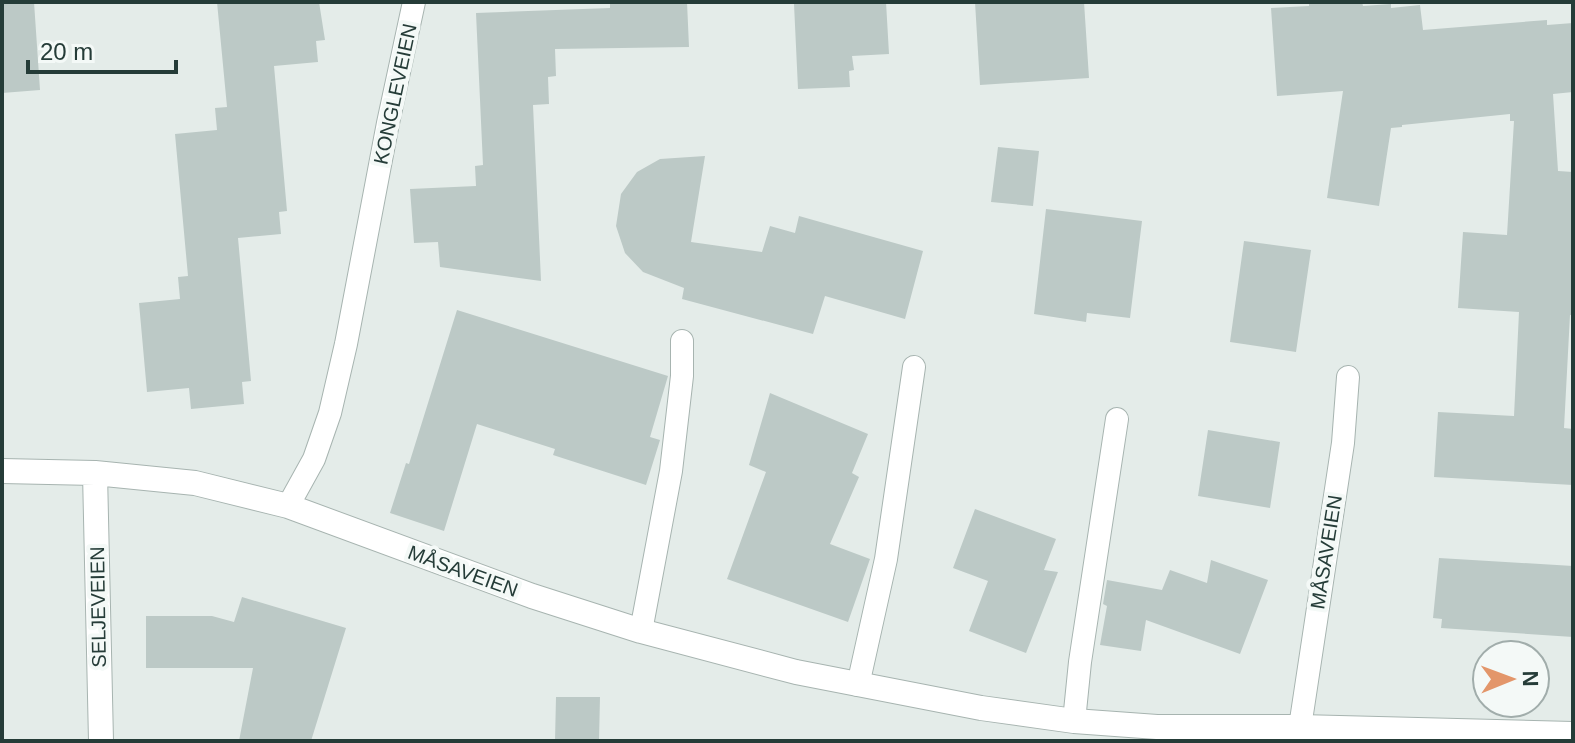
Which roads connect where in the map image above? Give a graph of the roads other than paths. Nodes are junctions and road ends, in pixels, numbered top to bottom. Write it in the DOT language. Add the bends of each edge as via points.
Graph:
graph roads {
  1 [pos="414,2"];
  2 [pos="682,341"];
  3 [pos="914,367"];
  4 [pos="1348,377"];
  5 [pos="1117,419"];
  6 [pos="2,471"];
  7 [pos="95,473"];
  8 [pos="288,506"];
  9 [pos="641,631"];
  10 [pos="858,685"];
  11 [pos="1074,721"];
  12 [pos="1300,727"];
  13 [pos="1573,734"];
  14 [pos="101,741"];
  1 -- 8 [label="lane, KONGLEVEIEN" via="330,413 314,459"];
  2 -- 9 [label="lane" via="671,471"];
  3 -- 10 [label="lane" via="886,559"];
  4 -- 12 [label="lane, MÅSAVEIEN" via="1343,443"];
  5 -- 11 [label="lane"];
  6 -- 7 [label="street, MÅSAVEIEN"];
  7 -- 8 [label="street, MÅSAVEIEN" via="195,483"];
  7 -- 14 [label="street, SELJEVEIEN"];
  8 -- 9 [label="street, MÅSAVEIEN"];
  9 -- 10 [label="street, MÅSAVEIEN"];
  10 -- 11 [label="street, MÅSAVEIEN"];
  11 -- 12 [label="street, MÅSAVEIEN"];
  12 -- 13 [label="street, MÅSAVEIEN"];
}
